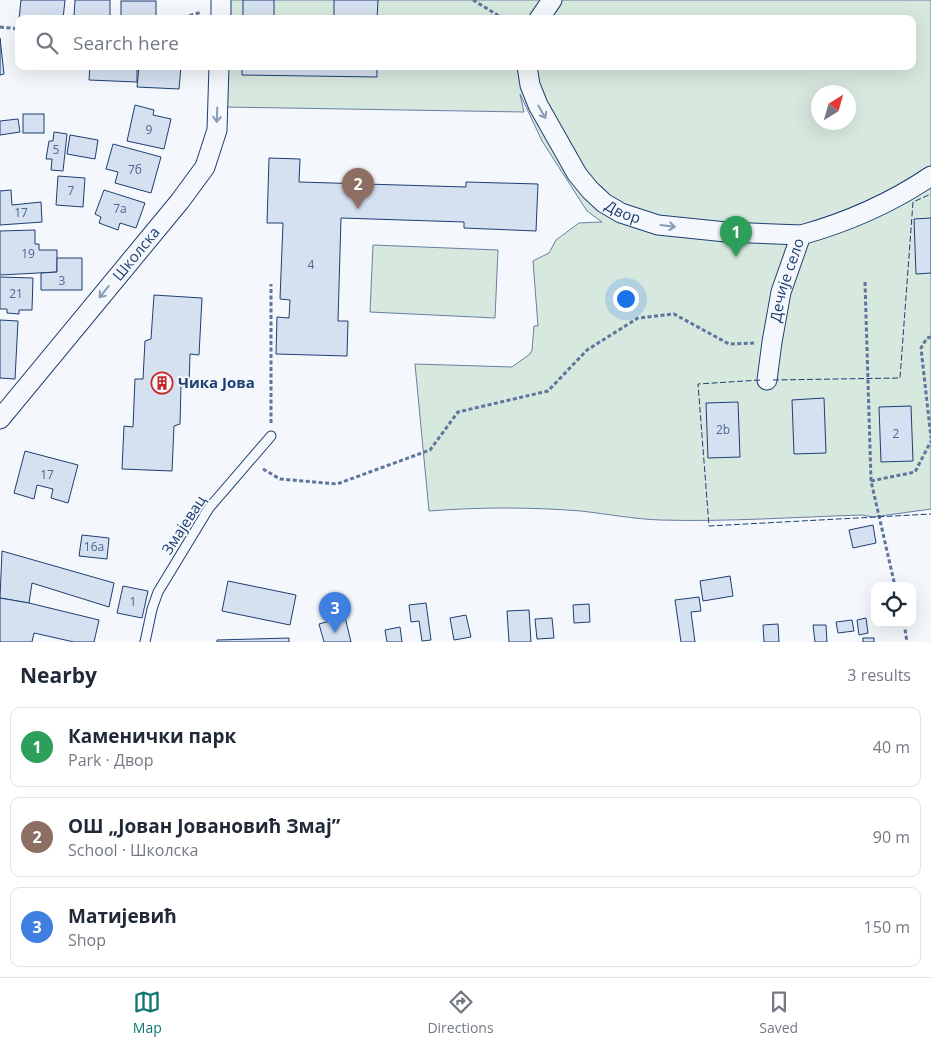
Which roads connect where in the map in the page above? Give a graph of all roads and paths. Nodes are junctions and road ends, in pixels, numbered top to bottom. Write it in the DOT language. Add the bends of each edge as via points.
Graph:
graph roads {
  1 [pos="473,0"];
  2 [pos="552,0"];
  3 [pos="221,8"];
  4 [pos="193,15"];
  5 [pos="497,15"];
  6 [pos="542,15"];
  7 [pos="0,27"];
  8 [pos="15,29"];
  9 [pos="219,70"];
  10 [pos="528,70"];
  11 [pos="931,176"];
  12 [pos="801,235"];
  13 [pos="865,282"];
  14 [pos="271,284"];
  15 [pos="931,337"];
  16 [pos="772,342"];
  17 [pos="767,380"];
  18 [pos="0,419"];
  19 [pos="271,436"];
  20 [pos="931,439"];
  21 [pos="240,472"];
  22 [pos="871,481"];
  23 [pos="894,582"];
  24 [pos="905,627"];
  25 [pos="145,642"];
  26 [pos="907,642"];
  1 -- 5 [label="path"];
  2 -- 6 [label="street"];
  3 -- 4 [label="path"];
  7 -- 8 [label="path"];
  9 -- 18 [label="street, Школска, one-way" via="217,130 205,168"];
  10 -- 12 [label="street, Двор, one-way" via="538,105 577,174 604,203 638,220 658,224 726,232"];
  11 -- 12 [label="street, Дечије село" via="885,204"];
  12 -- 16 [label="street, Дечије село" via="781,292"];
  13 -- 22 [label="path"];
  14 -- 19 [label="path"];
  15 -- 20 [label="path" via="921,348"];
  16 -- 17 [label="street, Дечије село"];
  16 -- 21 [label="path" via="729,344 674,314 638,318 587,350 548,391 458,412 430,450 337,484 280,479 264,469"];
  19 -- 21 [label="lane, Змајевац"];
  20 -- 22 [label="path" via="916,472"];
  21 -- 25 [label="lane, Змајевац" via="209,508 158,592"];
  22 -- 23 [label="path"];
  24 -- 26 [label="path"];
}
